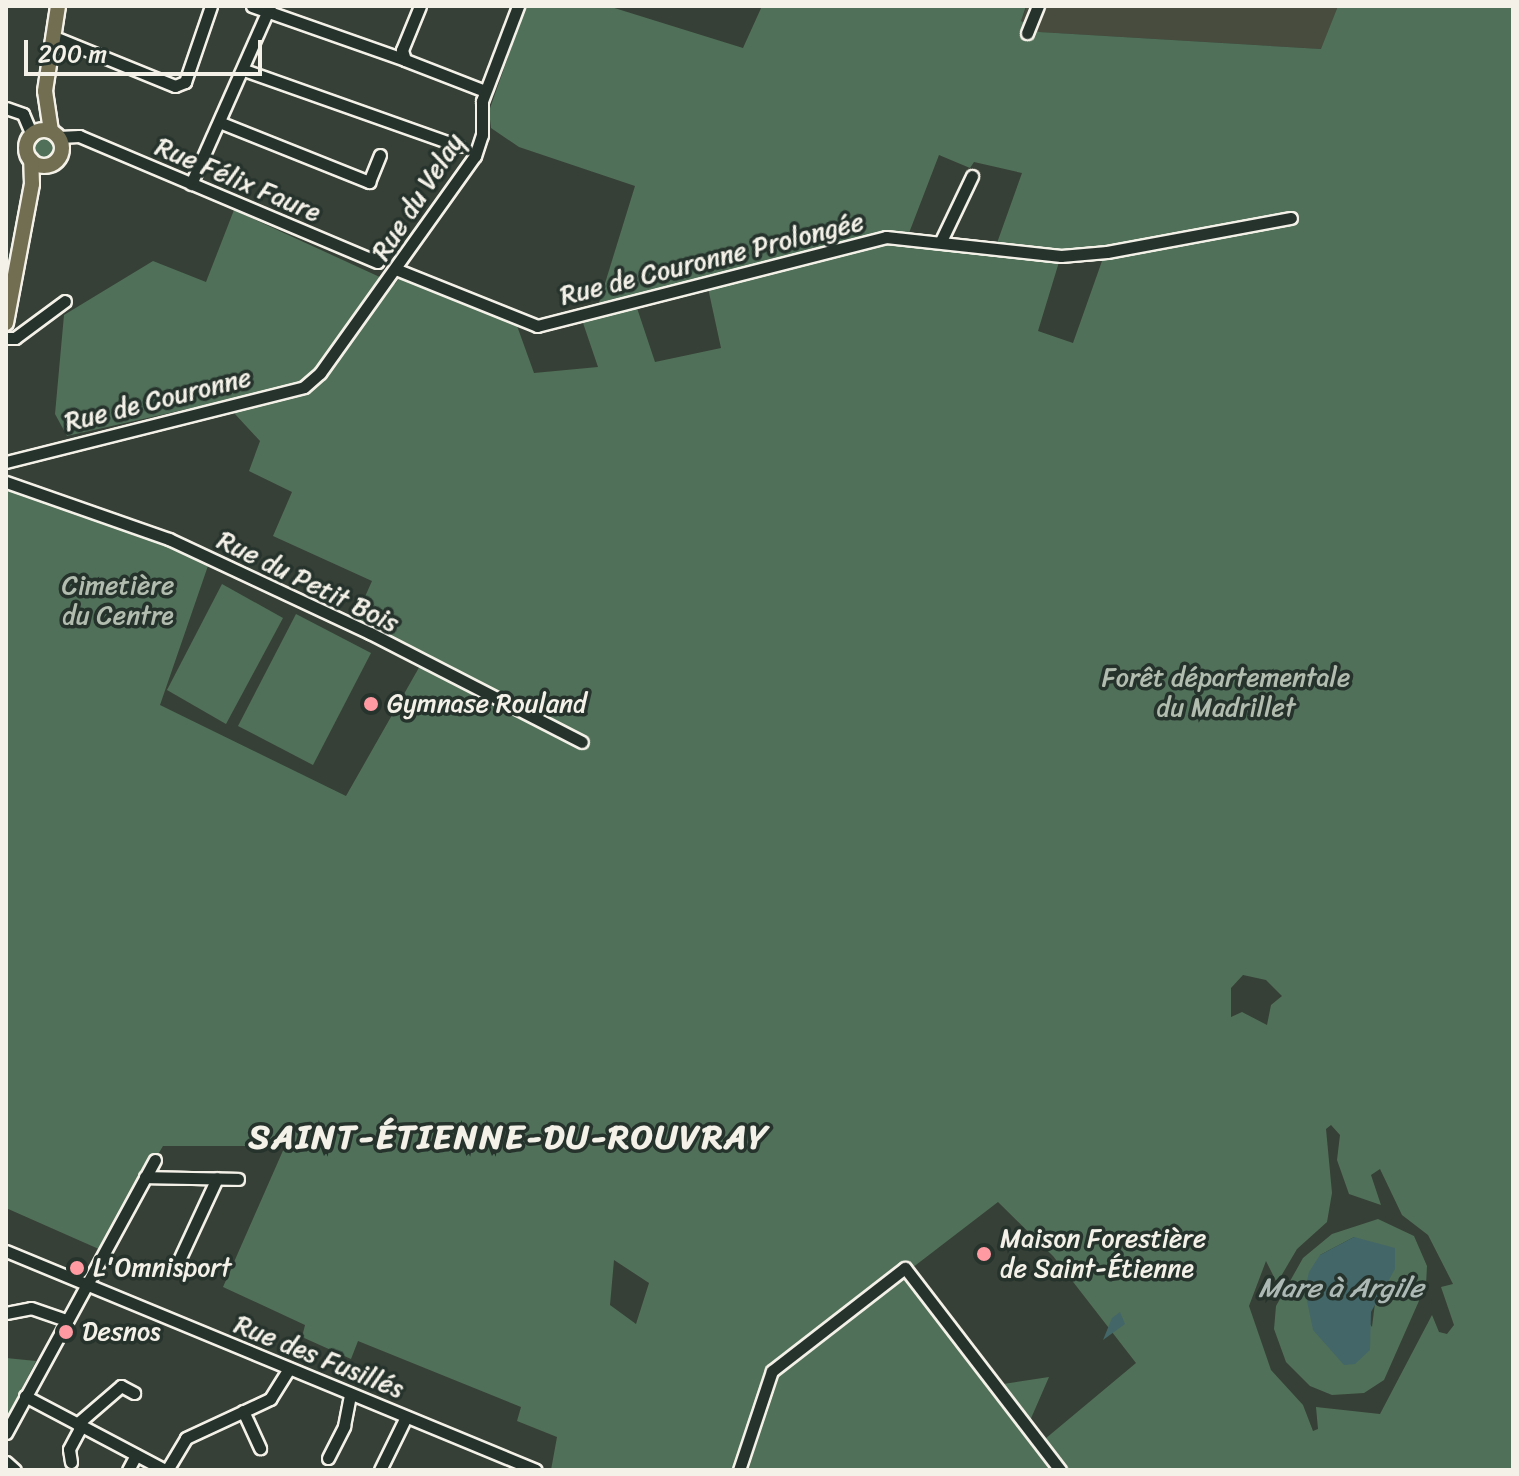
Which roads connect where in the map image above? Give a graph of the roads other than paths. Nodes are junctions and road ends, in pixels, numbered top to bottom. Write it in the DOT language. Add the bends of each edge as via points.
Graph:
graph roads {
  1 [pos="58,6"];
  2 [pos="211,6"];
  3 [pos="252,6"];
  4 [pos="420,6"];
  5 [pos="518,6"];
  6 [pos="1038,6"];
  7 [pos="269,9"];
  8 [pos="1027,33"];
  9 [pos="52,36"];
  10 [pos="405,60"];
  11 [pos="244,70"];
  12 [pos="485,91"];
  13 [pos="6,108"];
  14 [pos="45,112"];
  15 [pos="219,122"];
  16 [pos="34,134"];
  17 [pos="57,138"];
  18 [pos="459,146"];
  19 [pos="380,155"];
  20 [pos="38,163"];
  21 [pos="972,176"];
  22 [pos="191,184"];
  23 [pos="1291,218"];
  24 [pos="941,241"];
  25 [pos="378,262"];
  26 [pos="398,270"];
  27 [pos="65,301"];
  28 [pos="6,323"];
  29 [pos="6,338"];
  30 [pos="304,387"];
  31 [pos="6,451"];
  32 [pos="22,456"];
  33 [pos="6,462"];
  34 [pos="6,482"];
  35 [pos="582,742"];
  36 [pos="155,1160"];
  37 [pos="145,1177"];
  38 [pos="217,1178"];
  39 [pos="238,1179"];
  40 [pos="6,1251"];
  41 [pos="179,1260"];
  42 [pos="85,1285"];
  43 [pos="6,1313"];
  44 [pos="65,1320"];
  45 [pos="289,1369"];
  46 [pos="134,1393"];
  47 [pos="350,1394"];
  48 [pos="25,1396"];
  49 [pos="243,1411"];
  50 [pos="406,1417"];
  51 [pos="79,1425"];
  52 [pos="6,1433"];
  53 [pos="260,1448"];
  54 [pos="136,1455"];
  55 [pos="328,1458"];
  56 [pos="6,1462"];
  57 [pos="71,1462"];
  58 [pos="520,1467"];
  59 [pos="15,1470"];
  60 [pos="128,1470"];
  61 [pos="166,1470"];
  62 [pos="380,1470"];
  63 [pos="536,1470"];
  64 [pos="739,1470"];
  65 [pos="1060,1470"];
  1 -- 9 [label="main road"];
  2 -- 9 [label="street" via="185,82 175,86"];
  3 -- 7 [label="street"];
  4 -- 10 [label="street" via="402,50"];
  5 -- 12 [label="street, Rue du Velay"];
  6 -- 8 [label="street"];
  7 -- 10 [label="street"];
  7 -- 11 [label="street"];
  9 -- 14 [label="main road"];
  10 -- 12 [label="street"];
  11 -- 15 [label="street"];
  11 -- 18 [label="street"];
  12 -- 26 [label="street, Rue du Velay" via="480,146"];
  13 -- 16 [label="street" via="23,114"];
  14 -- 16 [label="main road"];
  14 -- 17 [label="main road"];
  15 -- 19 [label="street" via="369,182"];
  15 -- 22 [label="street"];
  16 -- 17 [label="main road"];
  16 -- 20 [label="main road" via="26,147"];
  17 -- 20 [label="main road" via="58,160"];
  17 -- 22 [label="street, Rue Félix Faure" via="81,139"];
  20 -- 28 [label="main road"];
  21 -- 24 [label="street"];
  22 -- 25 [label="street, Rue Félix Faure"];
  23 -- 24 [label="street, Rue de Couronne Prolongée" via="1061,256"];
  24 -- 26 [label="street, Rue de Couronne Prolongée" via="886,237 537,326"];
  26 -- 30 [label="street, Rue du Velay"];
  27 -- 29 [label="street" via="15,338"];
  30 -- 32 [label="street, Rue de Couronne"];
  31 -- 32 [label="street"];
  32 -- 33 [label="street, Rue de Couronne"];
  34 -- 35 [label="street, Rue du Petit Bois" via="169,539 370,633"];
  36 -- 37 [label="street"];
  37 -- 38 [label="street"];
  37 -- 42 [label="street"];
  38 -- 39 [label="street"];
  38 -- 41 [label="street"];
  40 -- 42 [label="street, Rue des Fusillés"];
  42 -- 44 [label="street"];
  42 -- 45 [label="street, Rue des Fusillés"];
  43 -- 44 [label="street" via="31,1308"];
  44 -- 48 [label="street"];
  45 -- 47 [label="street, Rue des Fusillés"];
  45 -- 49 [label="street" via="277,1393"];
  46 -- 51 [label="street" via="121,1386"];
  47 -- 50 [label="street, Rue des Fusillés"];
  47 -- 55 [label="street" via="344,1426"];
  48 -- 51 [label="street"];
  48 -- 52 [label="street"];
  49 -- 53 [label="street"];
  49 -- 61 [label="street" via="186,1438"];
  50 -- 58 [label="street, Rue des Fusillés"];
  50 -- 62 [label="street"];
  51 -- 54 [label="street"];
  51 -- 57 [label="street" via="69,1449"];
  54 -- 60 [label="street"];
  54 -- 61 [label="street"];
  56 -- 59 [label="street"];
  58 -- 63 [label="street, Rue des Fusillés"];
  64 -- 65 [label="street" via="772,1371 905,1268"];
}
